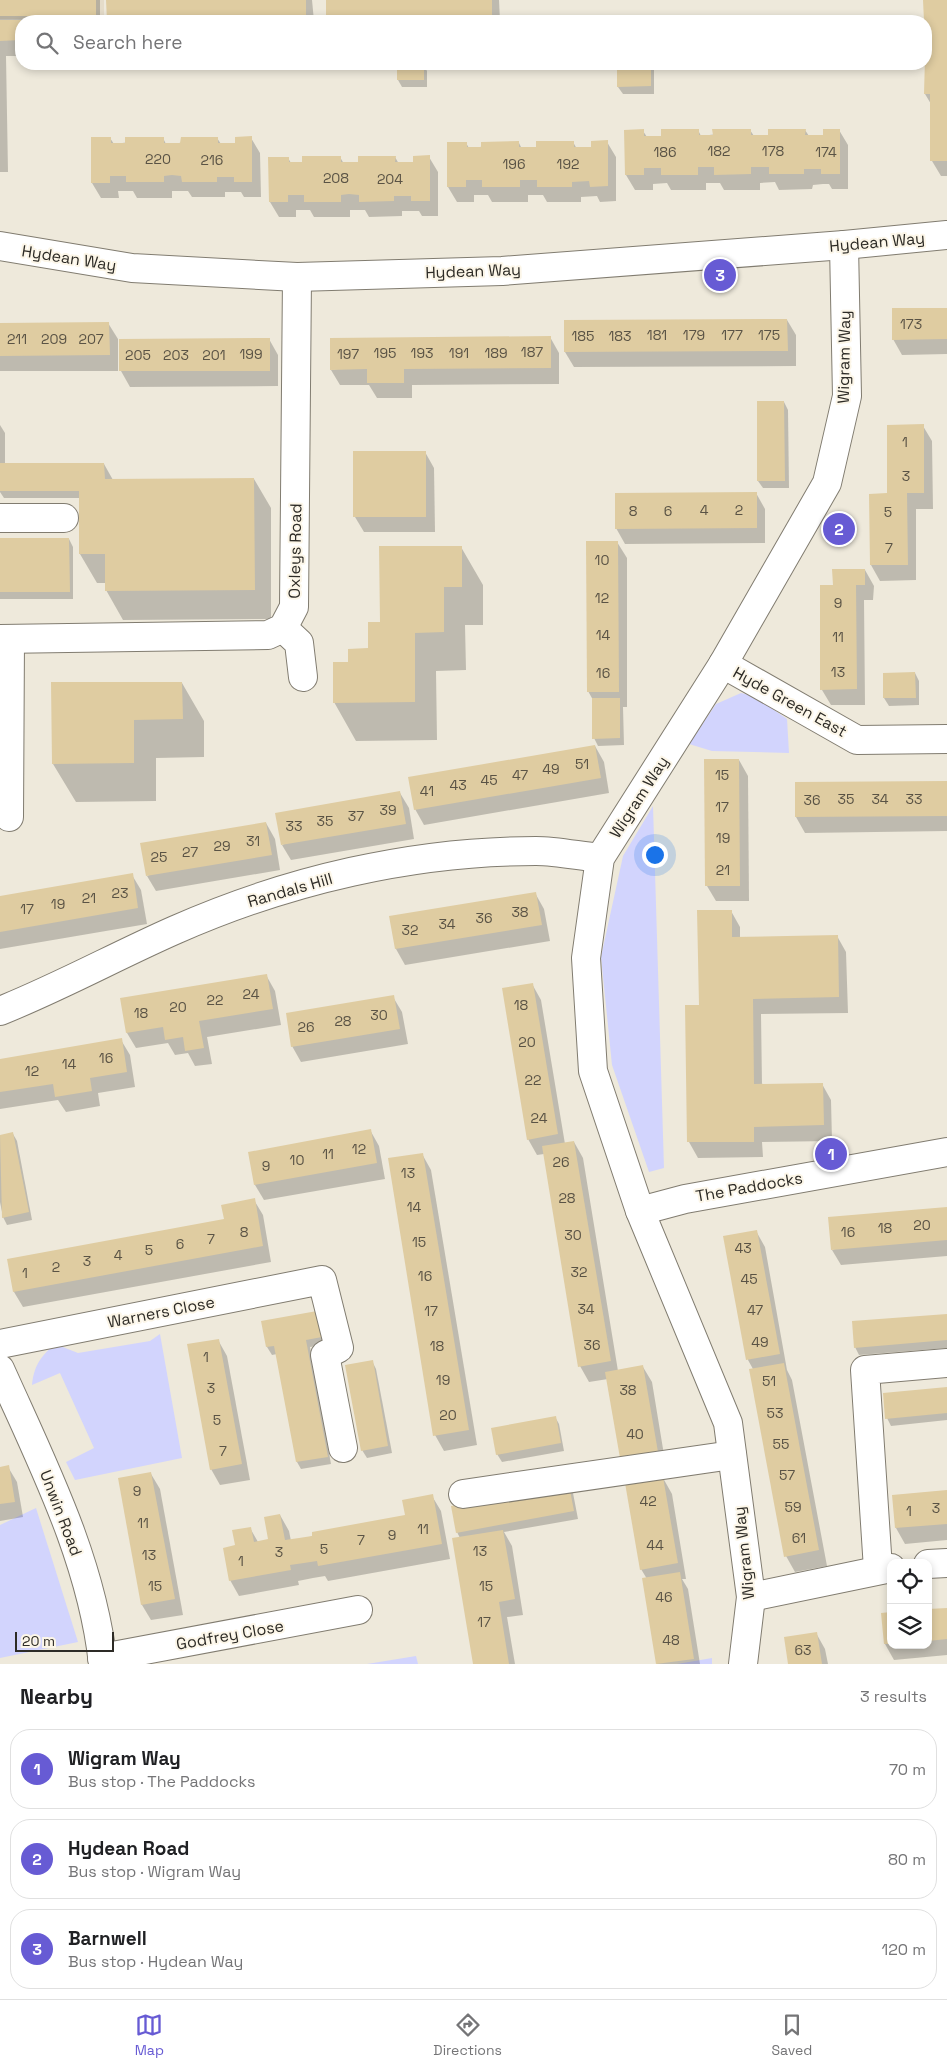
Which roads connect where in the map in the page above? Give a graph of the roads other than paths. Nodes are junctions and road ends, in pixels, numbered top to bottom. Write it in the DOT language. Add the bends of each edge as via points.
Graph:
graph roads {
  1 [pos="947,235"];
  2 [pos="0,246"];
  3 [pos="844,246"];
  4 [pos="297,277"];
  5 [pos="0,518"];
  6 [pos="64,518"];
  7 [pos="283,628"];
  8 [pos="5,639"];
  9 [pos="723,664"];
  10 [pos="303,678"];
  11 [pos="947,739"];
  12 [pos="9,817"];
  13 [pos="600,858"];
  14 [pos="0,1011"];
  15 [pos="947,1152"];
  16 [pos="640,1211"];
  17 [pos="0,1344"];
  18 [pos="947,1363"];
  19 [pos="0,1369"];
  20 [pos="343,1448"];
  21 [pos="732,1455"];
  22 [pos="463,1494"];
  23 [pos="947,1563"];
  24 [pos="932,1564"];
  25 [pos="884,1568"];
  26 [pos="750,1597"];
  27 [pos="358,1610"];
  28 [pos="103,1661"];
  29 [pos="743,1664"];
  1 -- 3 [label="street, Hydean Way"];
  2 -- 4 [label="street, Hydean Way" via="132,268"];
  3 -- 4 [label="street, Hydean Way" via="502,271"];
  3 -- 9 [label="street, Wigram Way" via="847,396 827,483"];
  4 -- 7 [label="street, Oxleys Road" via="294,607"];
  5 -- 6 [label="street"];
  7 -- 8 [label="street" via="268,635"];
  7 -- 10 [label="street" via="299,643"];
  8 -- 12 [label="street"];
  9 -- 11 [label="street, Hyde Green East" via="857,740"];
  9 -- 13 [label="street, Wigram Way"];
  13 -- 14 [label="street, Randals Hill" via="537,851 420,859 295,886 175,930"];
  13 -- 16 [label="street, Wigram Way" via="586,958 593,1071"];
  15 -- 16 [label="street, The Paddocks" via="685,1199"];
  16 -- 21 [label="street, Wigram Way" via="728,1423"];
  17 -- 20 [label="street, Warners Close" via="322,1280 339,1348 325,1355"];
  18 -- 25 [label="street" via="865,1370"];
  19 -- 28 [label="street, Unwin Road" via="58,1501 86,1579"];
  21 -- 22 [label="street"];
  21 -- 26 [label="street, Wigram Way"];
  23 -- 24 [label="street"];
  25 -- 26 [label="street"];
  26 -- 29 [label="street, Wigram Way"];
  27 -- 28 [label="street, Godfrey Close"];
}
